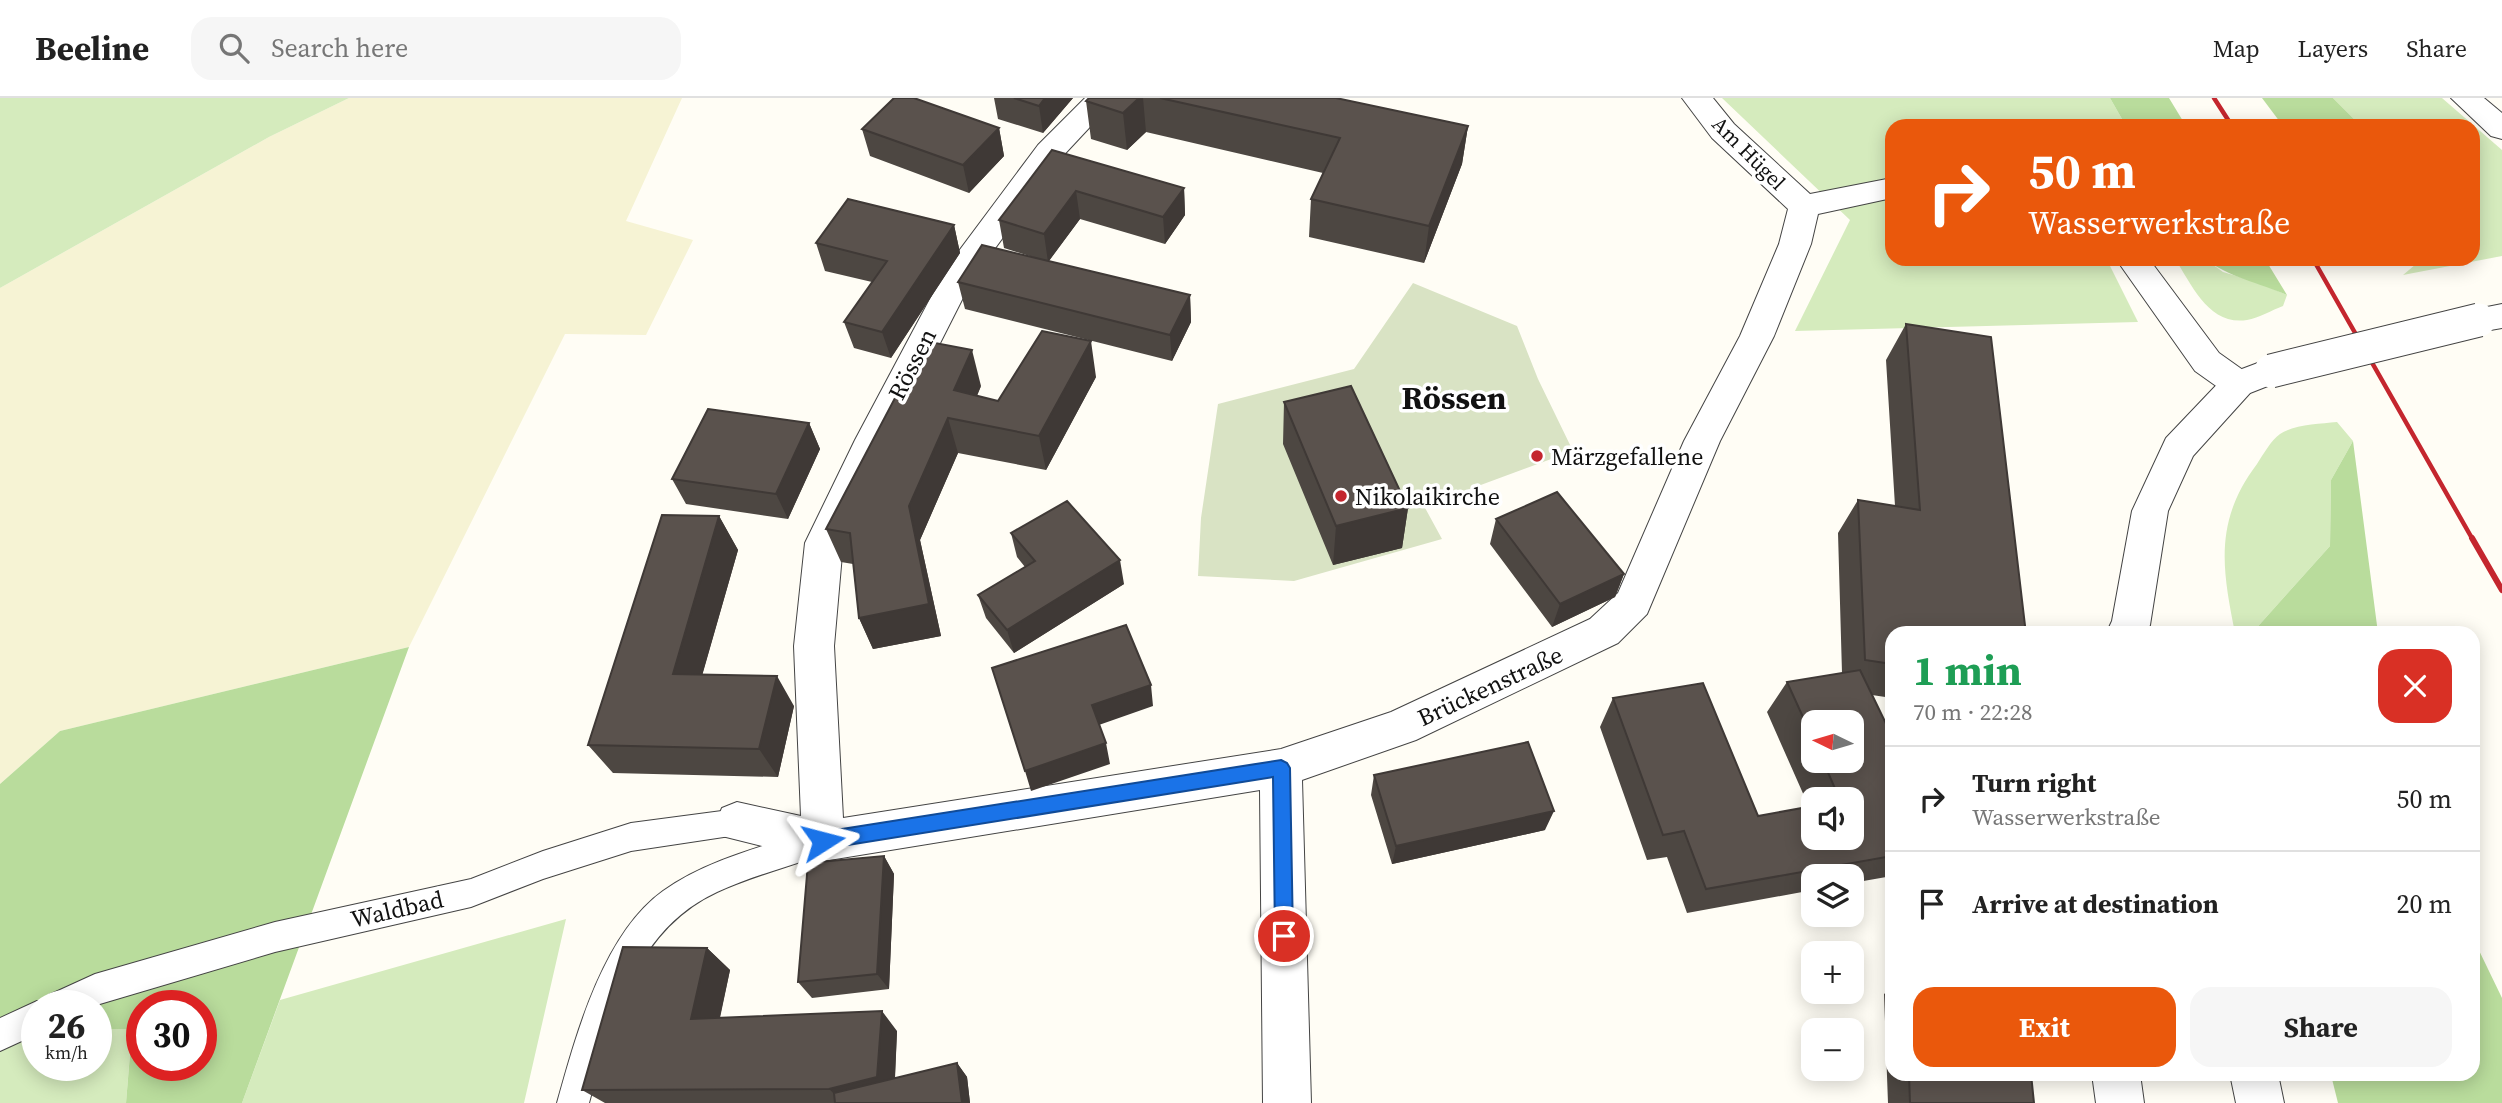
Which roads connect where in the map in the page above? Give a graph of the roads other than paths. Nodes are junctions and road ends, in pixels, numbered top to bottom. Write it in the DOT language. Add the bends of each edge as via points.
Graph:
graph roads {
  1 [pos="1102,98"];
  2 [pos="1697,98"];
  3 [pos="2466,98"];
  4 [pos="2502,129"];
  5 [pos="1885,189"];
  6 [pos="1804,206"];
  7 [pos="2137,266"];
  8 [pos="2490,318"];
  9 [pos="2255,378"];
  10 [pos="2132,626"];
  11 [pos="1281,768"];
  12 [pos="737,822"];
  13 [pos="823,841"];
  14 [pos="93,990"];
  15 [pos="21,1025"];
  16 [pos="0,1035"];
  17 [pos="2117,1081"];
  18 [pos="2255,1081"];
  19 [pos="573,1103"];
  20 [pos="1287,1103"];
  21 [pos="2120,1103"];
  22 [pos="2260,1103"];
  1 -- 13 [label="street, Rössen" via="1049,152 958,275 824,542 814,646"];
  2 -- 6 [label="street, Am Hügel" via="1723,131"];
  3 -- 4 [label="street"];
  5 -- 6 [label="street"];
  6 -- 11 [label="street, Brückenstraße" via="1795,244 1757,336 1702,441 1633,603 1604,631 1529,668 1402,727"];
  7 -- 9 [label="street" via="2207,362"];
  8 -- 9 [label="street, bridge"];
  9 -- 10 [label="street" via="2179,448 2150,511"];
  11 -- 13 [label="street, Brückenstraße"];
  11 -- 20 [label="street"];
  12 -- 13 [label="street"];
  12 -- 14 [label="lane, Waldbad" via="631,837 471,893 275,937"];
  13 -- 19 [label="lane" via="708,881 672,902 634,944 596,1019"];
  15 -- 16 [label="lane"];
  17 -- 21 [label="street"];
  18 -- 22 [label="street"];
}
